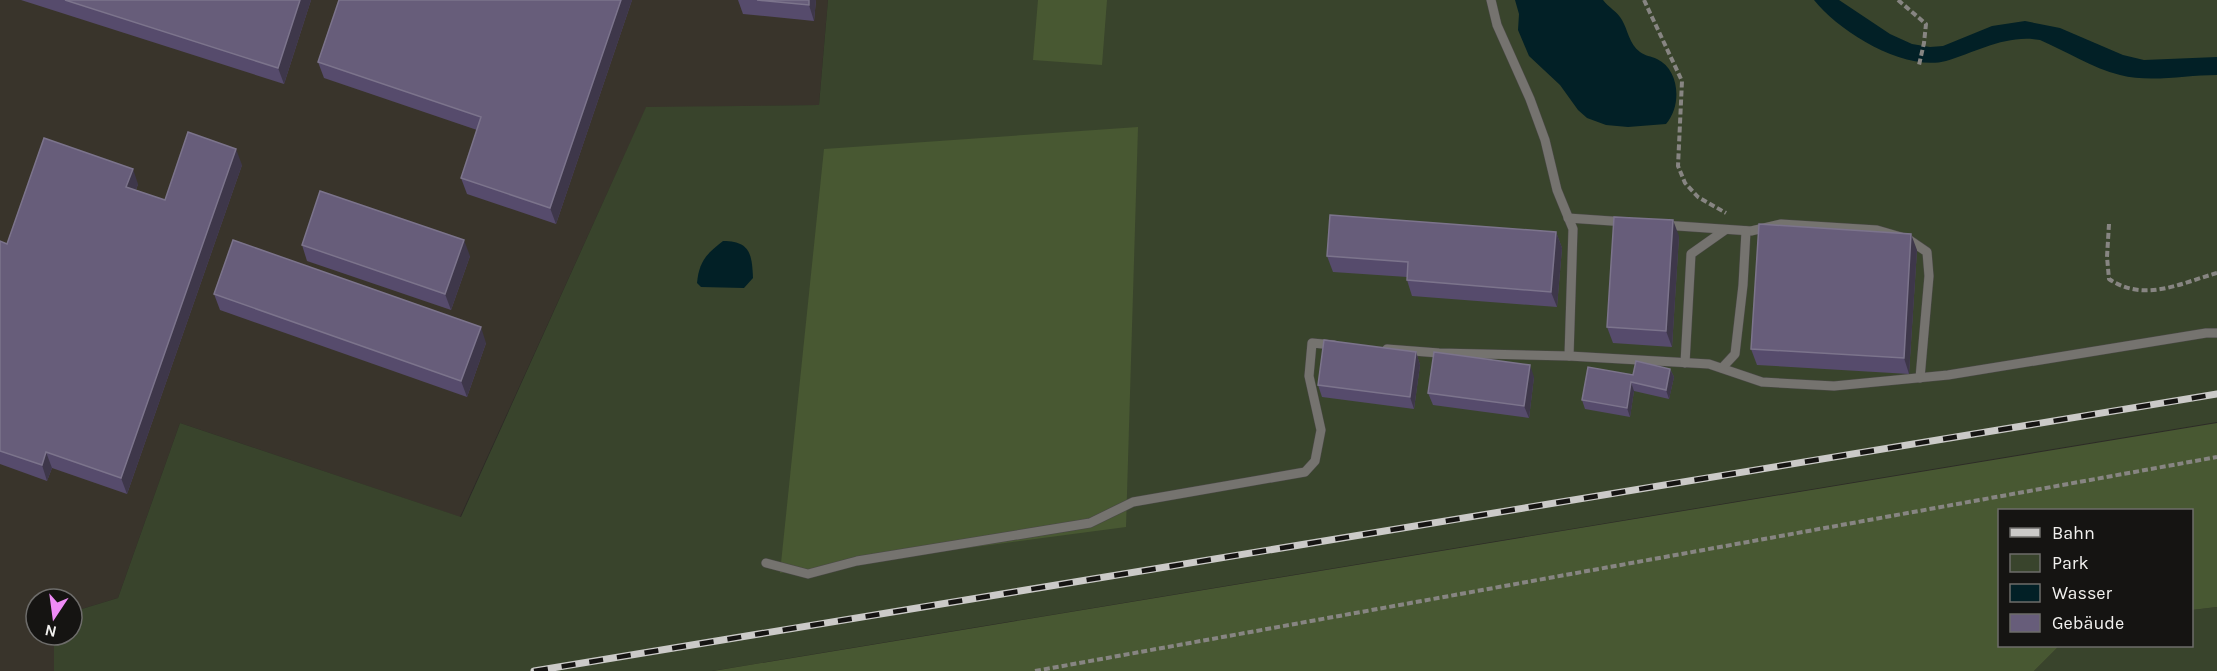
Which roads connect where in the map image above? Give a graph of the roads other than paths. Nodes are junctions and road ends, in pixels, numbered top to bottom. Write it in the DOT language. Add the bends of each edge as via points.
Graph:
graph roads {
  1 [pos="1491,0"];
  2 [pos="1568,218"];
  3 [pos="1636,223"];
  4 [pos="1658,225"];
  5 [pos="1725,230"];
  6 [pos="1746,231"];
  7 [pos="2217,333"];
  8 [pos="1346,346"];
  9 [pos="1381,348"];
  10 [pos="1569,356"];
  11 [pos="1685,363"];
  12 [pos="1722,368"];
  13 [pos="1920,378"];
  14 [pos="766,562"];
  1 -- 2 [label="lane" via="1497,25 1545,140"];
  2 -- 3 [label="lane"];
  2 -- 10 [label="lane" via="1573,229"];
  4 -- 5 [label="lane"];
  5 -- 6 [label="lane"];
  5 -- 11 [label="lane" via="1691,255"];
  6 -- 12 [label="lane" via="1735,354"];
  6 -- 13 [label="lane" via="1780,224 1877,230 1908,239 1927,252 1929,276"];
  7 -- 13 [label="lane"];
  8 -- 14 [label="lane" via="1312,343 1309,376 1321,430 1315,461 1305,472 1133,502 1090,523 857,561 808,574"];
  9 -- 10 [label="lane"];
  10 -- 11 [label="lane"];
  11 -- 12 [label="lane"];
  12 -- 13 [label="lane" via="1762,382 1834,386"];
}
